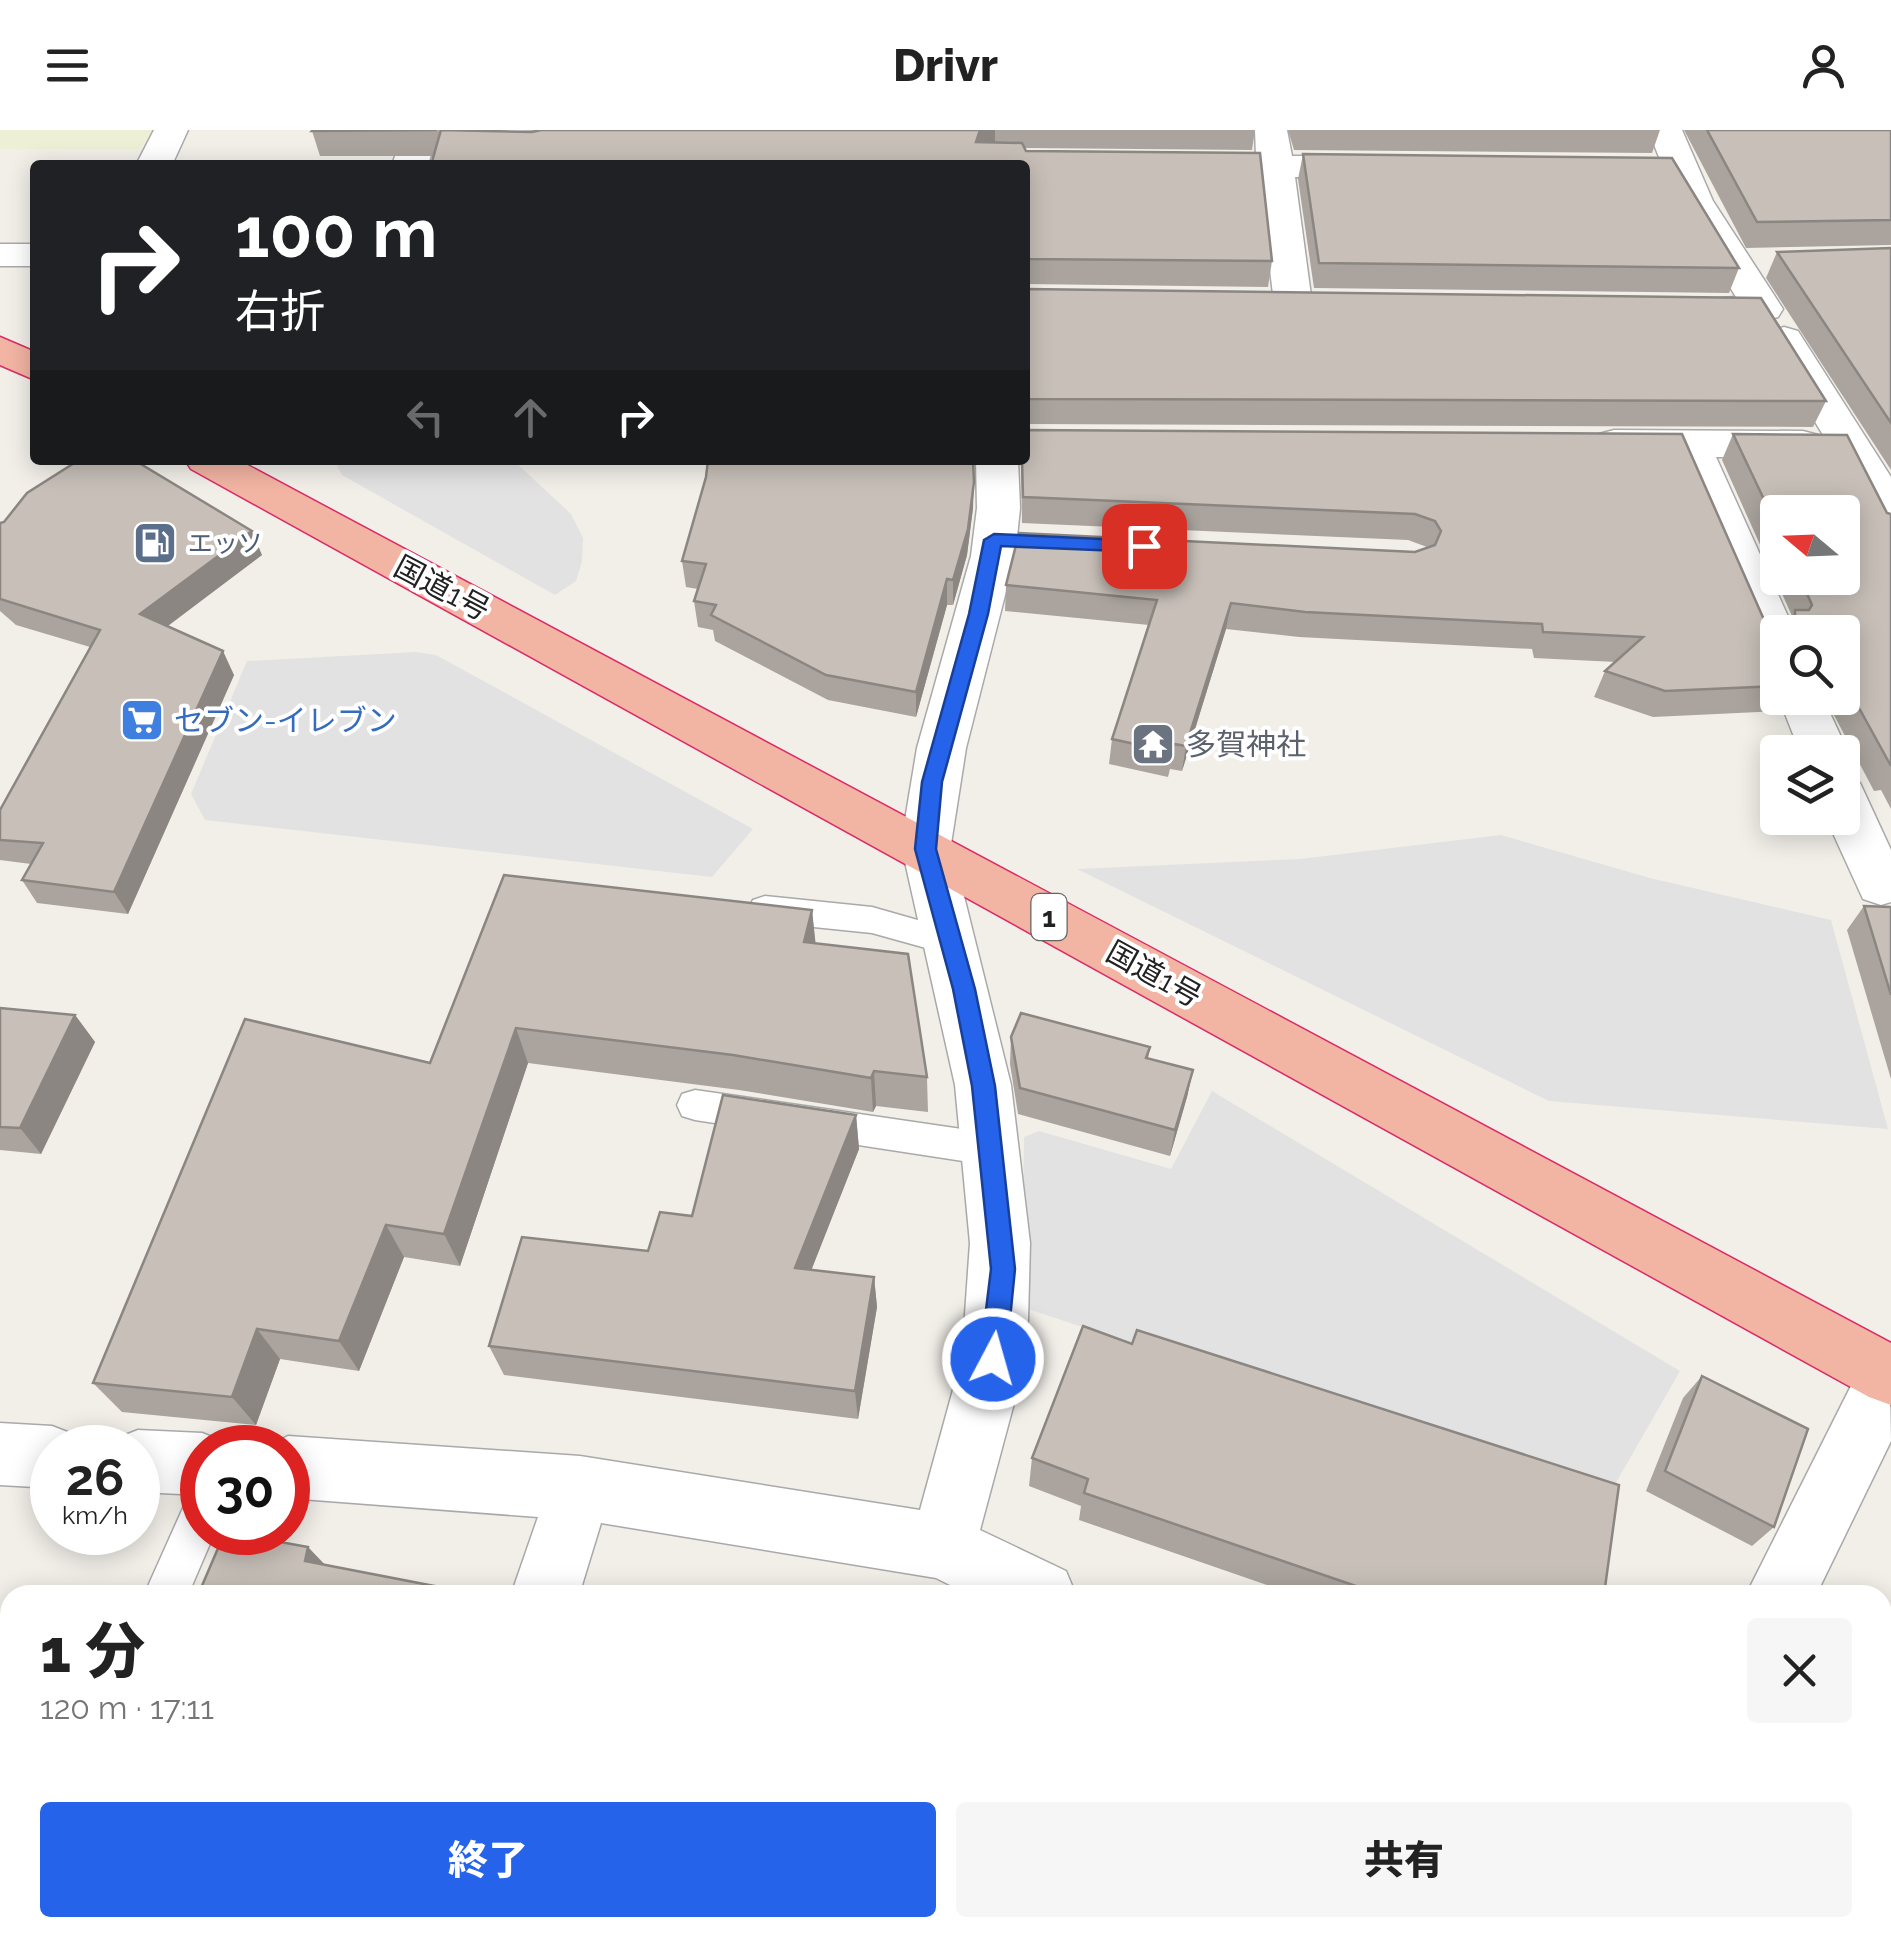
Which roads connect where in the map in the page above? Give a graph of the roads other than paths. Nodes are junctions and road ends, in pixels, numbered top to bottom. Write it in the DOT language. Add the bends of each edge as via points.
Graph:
graph roads {
  1 [pos="171,130"];
  2 [pos="1270,130"];
  3 [pos="1665,130"];
  4 [pos="156,160"];
  5 [pos="1145,165"];
  6 [pos="1276,167"];
  7 [pos="1410,168"];
  8 [pos="1639,168"];
  9 [pos="1677,168"];
  10 [pos="30,254"];
  11 [pos="0,255"];
  12 [pos="1772,263"];
  13 [pos="1732,264"];
  14 [pos="1255,302"];
  15 [pos="1293,302"];
  16 [pos="1332,303"];
  17 [pos="1666,308"];
  18 [pos="1764,309"];
  19 [pos="0,349"];
  20 [pos="30,365"];
  21 [pos="1572,443"];
  22 [pos="1689,443"];
  23 [pos="1851,444"];
  24 [pos="215,465"];
  25 [pos="998,465"];
  26 [pos="1891,527"];
  27 [pos="1764,615"];
  28 [pos="1859,835"];
  29 [pos="926,849"];
  30 [pos="1881,885"];
  31 [pos="737,906"];
  32 [pos="950,942"];
  33 [pos="695,1105"];
  34 [pos="989,1149"];
  35 [pos="1890,1376"];
  36 [pos="0,1454"];
  37 [pos="30,1456"];
  38 [pos="310,1469"];
  39 [pos="580,1488"];
  40 [pos="942,1546"];
  41 [pos="184,1555"];
  42 [pos="170,1585"];
  43 [pos="549,1585"];
  44 [pos="1022,1585"];
  45 [pos="1785,1585"];
  1 -- 4 [label="street"];
  2 -- 6 [label="street"];
  3 -- 9 [label="street"];
  5 -- 6 [label="street"];
  6 -- 7 [label="street"];
  6 -- 15 [label="street"];
  8 -- 9 [label="street"];
  9 -- 13 [label="street"];
  10 -- 11 [label="street"];
  12 -- 13 [label="street"];
  13 -- 18 [label="street"];
  14 -- 15 [label="street"];
  15 -- 16 [label="street"];
  17 -- 18 [label="street"];
  18 -- 23 [label="street"];
  19 -- 20 [label="highway"];
  21 -- 22 [label="street"];
  22 -- 23 [label="street"];
  22 -- 27 [label="street"];
  23 -- 26 [label="street"];
  24 -- 29 [label="highway, 国道1号 / 1"];
  25 -- 29 [label="street" via="1013,541 978,614 932,782"];
  28 -- 30 [label="street"];
  29 -- 32 [label="street"];
  29 -- 35 [label="highway, 国道1号 / 1"];
  31 -- 32 [label="lane" via="872,920"];
  32 -- 34 [label="street" via="984,1086"];
  33 -- 34 [label="lane"];
  34 -- 40 [label="street" via="1003,1269 993,1359"];
  35 -- 45 [label="street"];
  36 -- 37 [label="street"];
  38 -- 39 [label="street"];
  39 -- 40 [label="street"];
  39 -- 43 [label="street"];
  40 -- 44 [label="street"];
  41 -- 42 [label="lane"];
}
